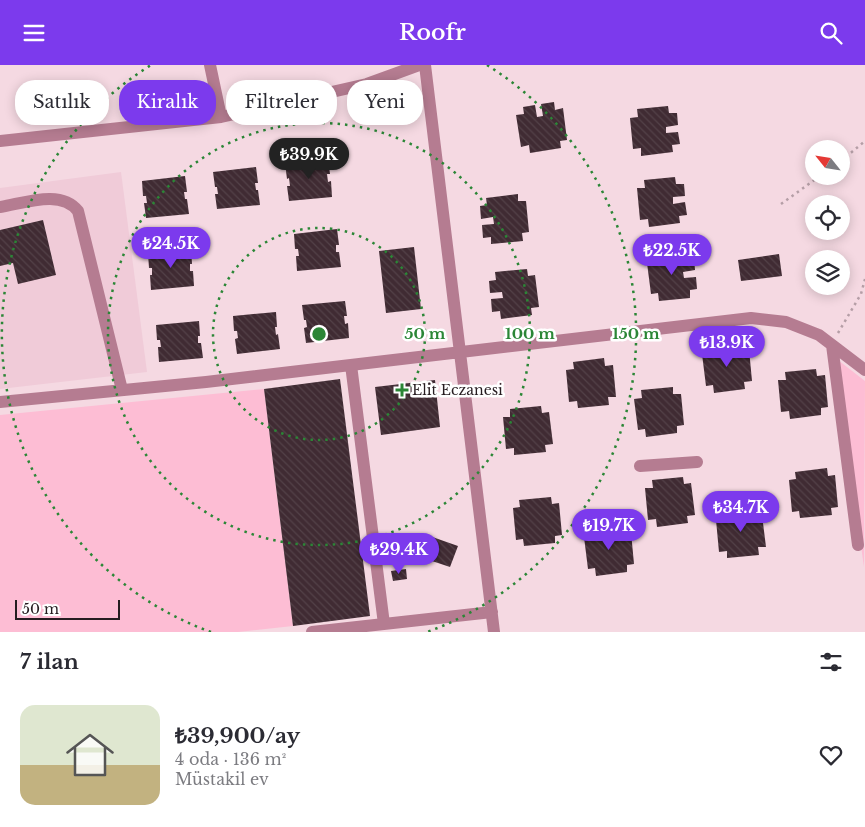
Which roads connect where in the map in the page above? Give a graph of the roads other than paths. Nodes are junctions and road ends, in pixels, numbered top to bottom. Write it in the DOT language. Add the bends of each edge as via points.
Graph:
graph roads {
  1 [pos="210,65"];
  2 [pos="419,65"];
  3 [pos="425,65"];
  4 [pos="221,117"];
  5 [pos="0,141"];
  6 [pos="0,207"];
  7 [pos="832,345"];
  8 [pos="460,352"];
  9 [pos="351,365"];
  10 [pos="865,370"];
  11 [pos="122,390"];
  12 [pos="0,402"];
  13 [pos="697,461"];
  14 [pos="640,466"];
  15 [pos="858,545"];
  16 [pos="492,612"];
  17 [pos="384,624"];
  18 [pos="364,629"];
  19 [pos="312,632"];
  20 [pos="494,632"];
  1 -- 4 [label="street"];
  2 -- 4 [label="street" via="367,84"];
  3 -- 8 [label="street"];
  4 -- 5 [label="street"];
  6 -- 11 [label="street" via="58,199 69,202 78,211"];
  7 -- 8 [label="street" via="819,335 786,322 750,318"];
  7 -- 10 [label="street"];
  7 -- 15 [label="street"];
  8 -- 9 [label="street"];
  8 -- 16 [label="street"];
  9 -- 11 [label="street"];
  9 -- 17 [label="street"];
  11 -- 12 [label="street"];
  13 -- 14 [label="street"];
  16 -- 17 [label="street"];
  16 -- 20 [label="street"];
  17 -- 18 [label="street"];
  18 -- 19 [label="street"];
}
